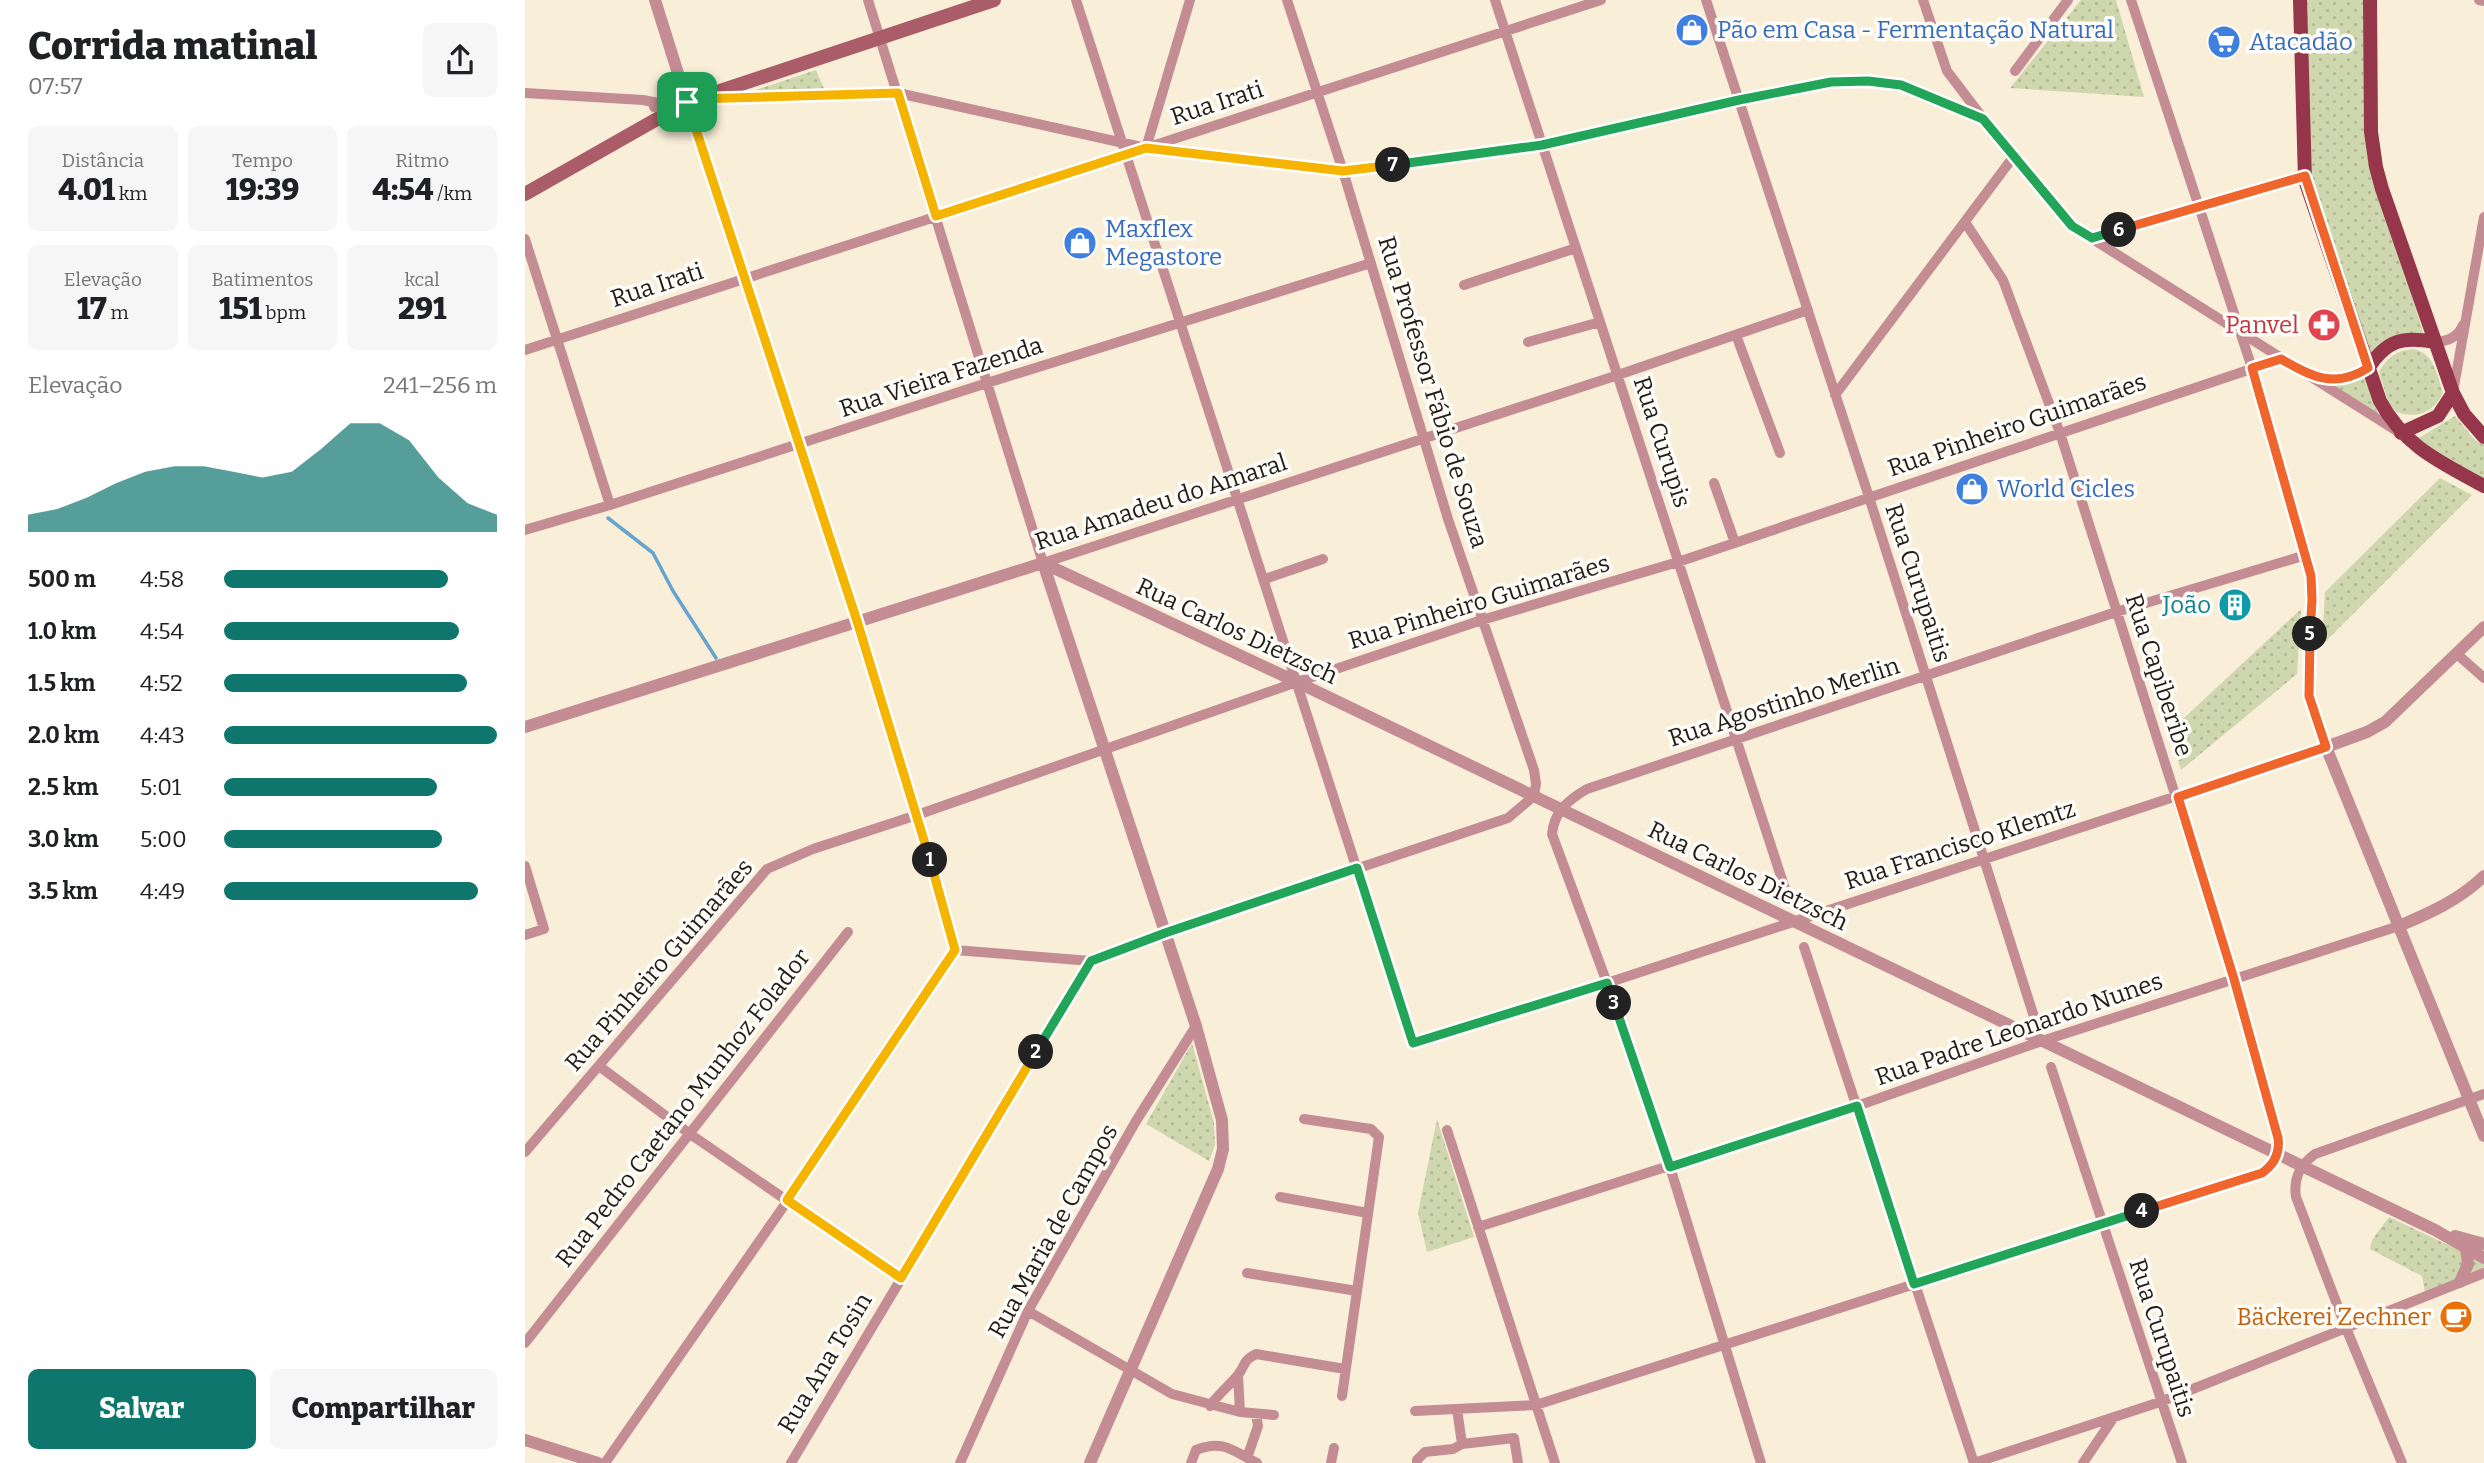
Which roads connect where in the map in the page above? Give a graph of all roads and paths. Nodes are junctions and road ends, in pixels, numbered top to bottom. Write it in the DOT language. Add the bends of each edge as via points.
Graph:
graph roads {
  1 [pos="655,0"];
  2 [pos="868,0"];
  3 [pos="994,0"];
  4 [pos="1076,0"];
  5 [pos="1190,0"];
  6 [pos="1286,0"];
  7 [pos="1495,0"];
  8 [pos="1601,0"];
  9 [pos="1706,0"];
  10 [pos="1923,0"];
  11 [pos="2068,0"];
  12 [pos="2131,0"];
  13 [pos="2300,0"];
  14 [pos="2371,0"];
  15 [pos="1505,31"];
  16 [pos="881,38"];
  17 [pos="2015,71"];
  18 [pos="1318,92"];
  19 [pos="525,93"];
  20 [pos="898,93"];
  21 [pos="1739,100"];
  22 [pos="691,101"];
  23 [pos="653,102"];
  24 [pos="1983,119"];
  25 [pos="1122,143"];
  26 [pos="1542,145"];
  27 [pos="1146,148"];
  28 [pos="1126,155"];
  29 [pos="2014,156"];
  30 [pos="1343,171"];
  31 [pos="2305,176"];
  32 [pos="525,194"];
  33 [pos="2199,208"];
  34 [pos="936,216"];
  35 [pos="2484,217"];
  36 [pos="1965,222"];
  37 [pos="2092,238"];
  38 [pos="525,239"];
  39 [pos="1576,248"];
  40 [pos="1371,263"];
  41 [pos="745,279"];
  42 [pos="1464,285"];
  43 [pos="1808,310"];
  44 [pos="1600,322"];
  45 [pos="2464,322"];
  46 [pos="1180,323"];
  47 [pos="2240,333"];
  48 [pos="1736,335"];
  49 [pos="558,339"];
  50 [pos="1528,342"];
  51 [pos="2435,342"];
  52 [pos="525,350"];
  53 [pos="2281,359"];
  54 [pos="2252,368"];
  55 [pos="2368,368"];
  56 [pos="1618,375"];
  57 [pos="2311,376"];
  58 [pos="987,383"];
  59 [pos="2453,393"];
  60 [pos="1835,396"];
  61 [pos="2060,433"];
  62 [pos="2401,433"];
  63 [pos="2484,437"];
  64 [pos="1424,438"];
  65 [pos="798,445"];
  66 [pos="1780,453"];
  67 [pos="1714,483"];
  68 [pos="2484,486"];
  69 [pos="1237,498"];
  70 [pos="1869,498"];
  71 [pos="610,505"];
  72 [pos="525,530"];
  73 [pos="1735,543"];
  74 [pos="2306,555"];
  75 [pos="1323,559"];
  76 [pos="1678,562"];
  77 [pos="1043,563"];
  78 [pos="1265,579"];
  79 [pos="2116,612"];
  80 [pos="1482,620"];
  81 [pos="857,621"];
  82 [pos="2484,627"];
  83 [pos="2457,654"];
  84 [pos="1926,677"];
  85 [pos="2484,678"];
  86 [pos="1297,682"];
  87 [pos="525,727"];
  88 [pos="1737,741"];
  89 [pos="2326,747"];
  90 [pos="1104,750"];
  91 [pos="1534,796"];
  92 [pos="2178,797"];
  93 [pos="1561,809"];
  94 [pos="917,815"];
  95 [pos="1985,859"];
  96 [pos="525,866"];
  97 [pos="1357,868"];
  98 [pos="2484,876"];
  99 [pos="1788,898"];
  100 [pos="1794,921"];
  101 [pos="2399,926"];
  102 [pos="848,932"];
  103 [pos="1165,933"];
  104 [pos="525,935"];
  105 [pos="1804,947"];
  106 [pos="955,950"];
  107 [pos="1091,961"];
  108 [pos="2234,979"];
  109 [pos="1607,983"];
  110 [pos="2035,1020"];
  111 [pos="1196,1026"];
  112 [pos="2042,1041"];
  113 [pos="599,1066"];
  114 [pos="2051,1067"];
  115 [pos="2484,1094"];
  116 [pos="2469,1100"];
  117 [pos="1857,1106"];
  118 [pos="1304,1119"];
  119 [pos="1447,1130"];
  120 [pos="690,1133"];
  121 [pos="2484,1136"];
  122 [pos="525,1152"];
  123 [pos="2277,1154"];
  124 [pos="2302,1166"];
  125 [pos="1670,1167"];
  126 [pos="1280,1197"];
  127 [pos="787,1200"];
  128 [pos="1368,1213"];
  129 [pos="2102,1224"];
  130 [pos="1478,1227"];
  131 [pos="2435,1230"];
  132 [pos="2484,1244"];
  133 [pos="2466,1248"];
  134 [pos="2484,1258"];
  135 [pos="1247,1273"];
  136 [pos="2484,1273"];
  137 [pos="901,1278"];
  138 [pos="2460,1282"];
  139 [pos="1914,1284"];
  140 [pos="1357,1291"];
  141 [pos="1028,1311"];
  142 [pos="2346,1328"];
  143 [pos="525,1343"];
  144 [pos="1725,1345"];
  145 [pos="1345,1369"];
  146 [pos="1131,1370"];
  147 [pos="1238,1375"];
  148 [pos="1342,1396"];
  149 [pos="2160,1402"];
  150 [pos="1536,1405"];
  151 [pos="1210,1406"];
  152 [pos="1457,1409"];
  153 [pos="1415,1411"];
  154 [pos="1240,1412"];
  155 [pos="1256,1414"];
  156 [pos="1274,1415"];
  157 [pos="2114,1417"];
  158 [pos="525,1440"];
  159 [pos="1462,1444"];
  160 [pos="1333,1448"];
  161 [pos="1247,1458"];
  162 [pos="589,1462"];
  163 [pos="605,1463"];
  164 [pos="790,1463"];
  165 [pos="960,1463"];
  166 [pos="1090,1463"];
  167 [pos="1191,1463"];
  168 [pos="1257,1463"];
  169 [pos="1331,1463"];
  170 [pos="1417,1463"];
  171 [pos="1518,1463"];
  172 [pos="1555,1463"];
  173 [pos="1761,1463"];
  174 [pos="1974,1463"];
  175 [pos="2083,1463"];
  176 [pos="2182,1463"];
  177 [pos="2402,1463"];
  1 -- 22 [label="street"];
  2 -- 16 [label="street"];
  3 -- 16 [label="main road"];
  4 -- 25 [label="street"];
  5 -- 27 [label="street"];
  6 -- 18 [label="street, Rua Professor Fábio de Souza"];
  7 -- 15 [label="street, Rua Curupis"];
  8 -- 15 [label="street, Rua Irati"];
  9 -- 21 [label="street, Rua Curupaitis"];
  10 -- 24 [label="street" via="1947,71"];
  11 -- 17 [label="street"];
  12 -- 33 [label="street"];
  13 -- 31 [label="main road"];
  14 -- 51 [label="main road" via="2371,132 2376,167"];
  15 -- 18 [label="street, Rua Irati"];
  15 -- 26 [label="street, Rua Curupis"];
  16 -- 20 [label="street"];
  16 -- 22 [label="main road"];
  18 -- 27 [label="street, Rua Irati"];
  18 -- 30 [label="street, Rua Professor Fábio de Souza"];
  19 -- 23 [label="street"];
  20 -- 22 [label="street"];
  20 -- 25 [label="street"];
  20 -- 34 [label="street"];
  21 -- 24 [label="street" via="1831,82 1868,81 1901,85"];
  21 -- 26 [label="street"];
  21 -- 43 [label="street, Rua Curupaitis"];
  22 -- 32 [label="main road"];
  22 -- 41 [label="street"];
  24 -- 29 [label="street"];
  25 -- 27 [label="street"];
  25 -- 28 [label="street"];
  26 -- 30 [label="street"];
  26 -- 39 [label="street, Rua Curupis"];
  27 -- 28 [label="street, Rua Irati"];
  27 -- 30 [label="street"];
  28 -- 34 [label="street, Rua Irati"];
  28 -- 46 [label="street"];
  29 -- 36 [label="street"];
  29 -- 37 [label="street" via="2072,226"];
  30 -- 40 [label="street, Rua Professor Fábio de Souza"];
  31 -- 33 [label="street"];
  31 -- 55 [label="main road"];
  33 -- 37 [label="street"];
  33 -- 47 [label="street"];
  34 -- 41 [label="street, Rua Irati"];
  34 -- 58 [label="street"];
  35 -- 45 [label="street"];
  36 -- 60 [label="street"];
  36 -- 61 [label="street, Rua Capiberibe" via="2003,280"];
  37 -- 47 [label="street"];
  38 -- 49 [label="street"];
  39 -- 42 [label="street"];
  39 -- 44 [label="street, Rua Curupis"];
  40 -- 46 [label="street, Rua Vieira Fazenda"];
  40 -- 64 [label="street, Rua Professor Fábio de Souza"];
  41 -- 49 [label="street, Rua Irati"];
  41 -- 65 [label="street"];
  43 -- 48 [label="street, Rua Amadeu do Amaral"];
  43 -- 60 [label="street, Rua Curupaitis"];
  44 -- 50 [label="street"];
  44 -- 56 [label="street, Rua Curupis"];
  45 -- 51 [label="street" via="2454,338"];
  45 -- 59 [label="street"];
  46 -- 58 [label="street, Rua Vieira Fazenda"];
  46 -- 69 [label="street"];
  47 -- 53 [label="street"];
  47 -- 54 [label="street"];
  48 -- 56 [label="street, Rua Amadeu do Amaral"];
  48 -- 66 [label="street"];
  49 -- 52 [label="street, Rua Irati"];
  49 -- 71 [label="street"];
  51 -- 55 [label="main road" via="2411,339 2392,343"];
  51 -- 59 [label="main road"];
  53 -- 54 [label="street, Rua Pinheiro Guimarães"];
  53 -- 57 [label="street"];
  54 -- 61 [label="street, Rua Pinheiro Guimarães"];
  54 -- 74 [label="street"];
  55 -- 57 [label="street" via="2346,379"];
  55 -- 62 [label="main road" via="2380,401"];
  56 -- 64 [label="street, Rua Amadeu do Amaral"];
  56 -- 76 [label="street, Rua Curupis"];
  57 -- 62 [label="street"];
  58 -- 65 [label="street, Rua Vieira Fazenda"];
  58 -- 77 [label="street"];
  59 -- 62 [label="main road" via="2438,416"];
  59 -- 63 [label="main road"];
  60 -- 70 [label="street, Rua Curupaitis"];
  61 -- 70 [label="street, Rua Pinheiro Guimarães"];
  61 -- 79 [label="street, Rua Capiberibe"];
  62 -- 68 [label="main road" via="2435,460"];
  64 -- 69 [label="street, Rua Amadeu do Amaral"];
  64 -- 80 [label="street, Rua Professor Fábio de Souza"];
  65 -- 71 [label="street, Rua Vieira Fazenda"];
  65 -- 81 [label="street"];
  67 -- 73 [label="street"];
  69 -- 77 [label="street, Rua Amadeu do Amaral"];
  69 -- 78 [label="street"];
  70 -- 73 [label="street, Rua Pinheiro Guimarães"];
  70 -- 84 [label="street, Rua Curupaitis"];
  71 -- 72 [label="street, Rua Vieira Fazenda"];
  73 -- 76 [label="street, Rua Pinheiro Guimarães"];
  74 -- 79 [label="street, Rua Agostinho Merlin"];
  74 -- 89 [label="street" via="2312,600 2309,696"];
  75 -- 78 [label="street"];
  76 -- 80 [label="street, Rua Pinheiro Guimarães"];
  76 -- 88 [label="street, Rua Curupis"];
  77 -- 81 [label="street, Rua Amadeu do Amaral"];
  77 -- 86 [label="street, Rua Carlos Dietzsch"];
  77 -- 90 [label="street"];
  78 -- 86 [label="street"];
  79 -- 84 [label="street, Rua Agostinho Merlin"];
  79 -- 92 [label="street, Rua Capiberibe"];
  80 -- 86 [label="street, Rua Pinheiro Guimarães"];
  80 -- 91 [label="street, Rua Professor Fábio de Souza" via="1534,770"];
  81 -- 87 [label="street, Rua Amadeu do Amaral"];
  81 -- 94 [label="street"];
  82 -- 83 [label="street, Rua Francisco Klemtz"];
  83 -- 85 [label="street"];
  83 -- 89 [label="street, Rua Francisco Klemtz" via="2385,722"];
  84 -- 88 [label="street, Rua Agostinho Merlin"];
  84 -- 95 [label="street, Rua Curupaitis"];
  86 -- 90 [label="street, Rua Pinheiro Guimarães"];
  86 -- 91 [label="street, Rua Carlos Dietzsch"];
  86 -- 97 [label="street"];
  88 -- 93 [label="street, Rua Agostinho Merlin" via="1587,789"];
  88 -- 99 [label="street, Rua Curupis"];
  89 -- 92 [label="street, Rua Francisco Klemtz"];
  89 -- 101 [label="street"];
  90 -- 94 [label="street, Rua Pinheiro Guimarães"];
  90 -- 103 [label="street"];
  91 -- 93 [label="street, Rua Carlos Dietzsch"];
  91 -- 97 [label="street" via="1508,818"];
  92 -- 95 [label="street, Rua Francisco Klemtz"];
  92 -- 108 [label="street, Rua Capiberibe"];
  93 -- 100 [label="street, Rua Carlos Dietzsch"];
  93 -- 109 [label="street" via="1552,834"];
  94 -- 106 [label="street"];
  94 -- 113 [label="street, Rua Pinheiro Guimarães" via="767,869"];
  95 -- 100 [label="street, Rua Francisco Klemtz"];
  95 -- 110 [label="street, Rua Curupaitis"];
  96 -- 104 [label="street" via="544,929"];
  97 -- 103 [label="street"];
  97 -- 109 [label="street, Rua Francisco Klemtz" via="1413,1043"];
  98 -- 101 [label="street, Rua Padre Leonardo Nunes" via="2435,911"];
  100 -- 109 [label="street, Rua Francisco Klemtz"];
  100 -- 112 [label="street, Rua Carlos Dietzsch"];
  101 -- 108 [label="street, Rua Padre Leonardo Nunes"];
  101 -- 116 [label="street"];
  102 -- 120 [label="street, Rua Pedro Caetano Munhoz Folador"];
  103 -- 107 [label="street"];
  103 -- 111 [label="street"];
  105 -- 117 [label="street"];
  106 -- 107 [label="street"];
  106 -- 127 [label="street"];
  107 -- 137 [label="street, Rua Ana Tosin"];
  108 -- 112 [label="street, Rua Padre Leonardo Nunes"];
  108 -- 123 [label="street, Rua Capiberibe" via="2278,1138"];
  109 -- 125 [label="street"];
  111 -- 141 [label="street, Rua Maria de Campos"];
  111 -- 146 [label="street" via="1222,1120 1223,1149"];
  112 -- 117 [label="street, Rua Padre Leonardo Nunes"];
  112 -- 123 [label="street, Rua Carlos Dietzsch"];
  113 -- 120 [label="street"];
  113 -- 122 [label="street, Rua Pinheiro Guimarães"];
  114 -- 129 [label="street, Rua Curupaitis"];
  115 -- 116 [label="street"];
  116 -- 121 [label="street"];
  116 -- 124 [label="street" via="2315,1154"];
  117 -- 125 [label="street, Rua Padre Leonardo Nunes"];
  117 -- 139 [label="street"];
  118 -- 128 [label="street" via="1371,1129 1379,1137"];
  119 -- 130 [label="street"];
  120 -- 127 [label="street"];
  120 -- 143 [label="street, Rua Pedro Caetano Munhoz Folador"];
  123 -- 124 [label="street, Rua Carlos Dietzsch"];
  123 -- 129 [label="street" via="2262,1173"];
  124 -- 131 [label="street, Rua Carlos Dietzsch"];
  124 -- 142 [label="street" via="2296,1178 2296,1197"];
  125 -- 130 [label="street, Rua Padre Leonardo Nunes"];
  125 -- 144 [label="street"];
  126 -- 128 [label="street"];
  127 -- 137 [label="street"];
  127 -- 163 [label="street"];
  128 -- 140 [label="street"];
  129 -- 139 [label="street"];
  129 -- 149 [label="street, Rua Curupaitis"];
  130 -- 150 [label="street"];
  131 -- 132 [label="street, Rua Carlos Dietzsch"];
  131 -- 133 [label="street, Rua Carlos Dietzsch"];
  133 -- 134 [label="street, Rua Carlos Dietzsch"];
  133 -- 138 [label="street" via="2468,1264"];
  135 -- 140 [label="street"];
  136 -- 138 [label="street"];
  137 -- 164 [label="street, Rua Ana Tosin"];
  138 -- 142 [label="street"];
  139 -- 144 [label="street"];
  139 -- 174 [label="street"];
  140 -- 145 [label="street"];
  141 -- 146 [label="street"];
  141 -- 165 [label="street, Rua Maria de Campos"];
  142 -- 149 [label="street"];
  142 -- 177 [label="street"];
  144 -- 150 [label="street"];
  144 -- 173 [label="street"];
  145 -- 147 [label="street" via="1256,1354 1246,1359"];
  145 -- 148 [label="street"];
  146 -- 151 [label="street" via="1172,1394"];
  146 -- 166 [label="street"];
  147 -- 151 [label="street"];
  147 -- 154 [label="street"];
  149 -- 157 [label="street"];
  149 -- 176 [label="street, Rua Curupaitis"];
  150 -- 152 [label="street"];
  150 -- 172 [label="street"];
  151 -- 154 [label="street"];
  152 -- 153 [label="street"];
  152 -- 159 [label="street"];
  154 -- 155 [label="street"];
  155 -- 156 [label="street"];
  155 -- 161 [label="street" via="1258,1426"];
  157 -- 174 [label="street"];
  157 -- 175 [label="street"];
  158 -- 162 [label="street"];
  159 -- 170 [label="street" via="1425,1452"];
  159 -- 171 [label="street" via="1514,1438"];
  160 -- 169 [label="street"];
  161 -- 167 [label="street" via="1211,1444 1196,1450"];
  161 -- 168 [label="street"];
}
